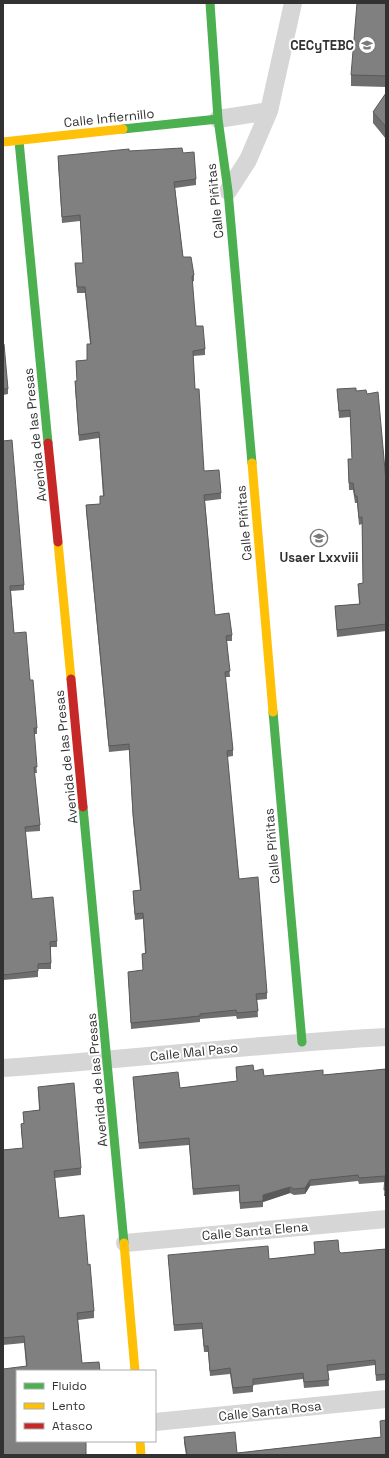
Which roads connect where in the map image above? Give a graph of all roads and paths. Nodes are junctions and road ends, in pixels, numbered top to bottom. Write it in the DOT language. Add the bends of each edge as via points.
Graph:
graph roads {
  1 [pos="210,3"];
  2 [pos="293,3"];
  3 [pos="269,111"];
  4 [pos="218,119"];
  5 [pos="19,141"];
  6 [pos="3,142"];
  7 [pos="228,191"];
  8 [pos="386,1037"];
  9 [pos="302,1042"];
  10 [pos="108,1061"];
  11 [pos="3,1068"];
  12 [pos="386,1219"];
  13 [pos="125,1243"];
  14 [pos="135,1370"];
  15 [pos="386,1399"];
  16 [pos="156,1422"];
  17 [pos="140,1442"];
  18 [pos="141,1455"];
  1 -- 4 [label="street, Calle Piñitas"];
  2 -- 3 [label="street"];
  3 -- 4 [label="street"];
  3 -- 7 [label="street" via="248,160"];
  4 -- 5 [label="street, Calle Infiernillo"];
  4 -- 7 [label="street, Calle Piñitas"];
  5 -- 6 [label="street, Calle Infiernillo"];
  5 -- 10 [label="street, Avenida de las Presas"];
  7 -- 9 [label="street, Calle Piñitas"];
  8 -- 9 [label="street, Calle Mal Paso"];
  9 -- 10 [label="street, Calle Mal Paso"];
  10 -- 11 [label="street, Calle Mal Paso"];
  10 -- 13 [label="street, Avenida de las Presas"];
  12 -- 13 [label="street, Calle Santa Elena"];
  13 -- 14 [label="street, Avenida de las Presas"];
  15 -- 16 [label="street, Calle Santa Rosa"];
  17 -- 18 [label="street"];
}
